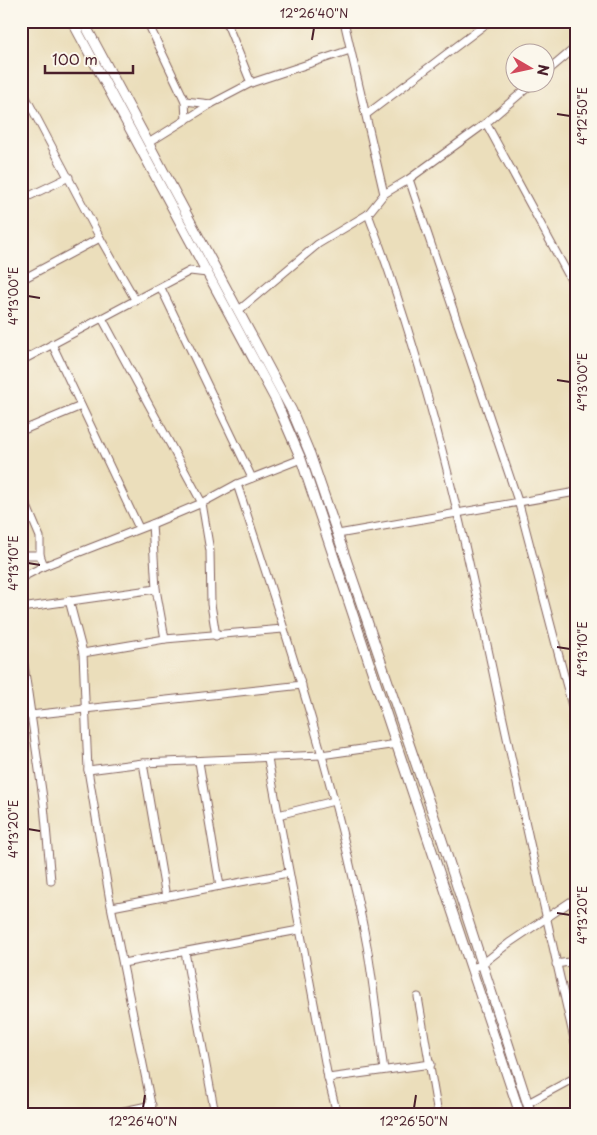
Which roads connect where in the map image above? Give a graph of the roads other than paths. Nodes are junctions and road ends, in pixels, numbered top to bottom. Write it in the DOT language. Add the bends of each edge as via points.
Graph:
graph roads {
  1 [pos="72,21"];
  2 [pos="83,21"];
  3 [pos="147,21"];
  4 [pos="226,21"];
  5 [pos="344,21"];
  6 [pos="490,21"];
  7 [pos="350,50"];
  8 [pos="575,52"];
  9 [pos="554,67"];
  10 [pos="251,83"];
  11 [pos="21,88"];
  12 [pos="522,92"];
  13 [pos="185,101"];
  14 [pos="212,104"];
  15 [pos="367,114"];
  16 [pos="186,120"];
  17 [pos="486,123"];
  18 [pos="150,142"];
  19 [pos="69,177"];
  20 [pos="408,179"];
  21 [pos="169,180"];
  22 [pos="160,185"];
  23 [pos="384,194"];
  24 [pos="21,200"];
  25 [pos="368,214"];
  26 [pos="100,238"];
  27 [pos="198,255"];
  28 [pos="190,271"];
  29 [pos="208,273"];
  30 [pos="21,280"];
  31 [pos="161,288"];
  32 [pos="576,289"];
  33 [pos="136,300"];
  34 [pos="238,311"];
  35 [pos="102,318"];
  36 [pos="52,344"];
  37 [pos="21,361"];
  38 [pos="81,406"];
  39 [pos="21,431"];
  40 [pos="301,458"];
  41 [pos="252,478"];
  42 [pos="237,484"];
  43 [pos="21,492"];
  44 [pos="576,492"];
  45 [pos="202,503"];
  46 [pos="519,504"];
  47 [pos="460,514"];
  48 [pos="329,523"];
  49 [pos="152,524"];
  50 [pos="139,528"];
  51 [pos="338,534"];
  52 [pos="21,555"];
  53 [pos="40,555"];
  54 [pos="44,566"];
  55 [pos="21,578"];
  56 [pos="156,589"];
  57 [pos="69,600"];
  58 [pos="21,608"];
  59 [pos="283,629"];
  60 [pos="216,636"];
  61 [pos="165,639"];
  62 [pos="21,644"];
  63 [pos="83,653"];
  64 [pos="302,684"];
  65 [pos="85,710"];
  66 [pos="30,715"];
  67 [pos="21,716"];
  68 [pos="576,721"];
  69 [pos="397,744"];
  70 [pos="321,755"];
  71 [pos="268,759"];
  72 [pos="199,762"];
  73 [pos="143,763"];
  74 [pos="88,770"];
  75 [pos="334,801"];
  76 [pos="278,815"];
  77 [pos="288,873"];
  78 [pos="51,881"];
  79 [pos="220,886"];
  80 [pos="166,897"];
  81 [pos="576,898"];
  82 [pos="112,907"];
  83 [pos="546,918"];
  84 [pos="299,930"];
  85 [pos="185,952"];
  86 [pos="576,961"];
  87 [pos="123,963"];
  88 [pos="556,964"];
  89 [pos="481,965"];
  90 [pos="471,968"];
  91 [pos="418,997"];
  92 [pos="576,1047"];
  93 [pos="431,1064"];
  94 [pos="384,1070"];
  95 [pos="576,1077"];
  96 [pos="328,1078"];
  97 [pos="528,1103"];
  98 [pos="152,1105"];
  99 [pos="110,1114"];
  100 [pos="153,1114"];
  101 [pos="215,1114"];
  102 [pos="337,1114"];
  103 [pos="438,1114"];
  104 [pos="520,1114"];
  105 [pos="531,1114"];
  1 -- 22 [label="main road"];
  2 -- 18 [label="main road"];
  3 -- 13 [label="street"];
  4 -- 10 [label="street"];
  5 -- 7 [label="street"];
  6 -- 15 [label="street"];
  7 -- 10 [label="street"];
  7 -- 15 [label="street"];
  8 -- 9 [label="street"];
  10 -- 14 [label="street"];
  11 -- 19 [label="street"];
  12 -- 17 [label="street"];
  13 -- 14 [label="street"];
  13 -- 16 [label="street"];
  14 -- 16 [label="street"];
  15 -- 23 [label="street"];
  16 -- 18 [label="street"];
  17 -- 20 [label="street"];
  17 -- 32 [label="street"];
  18 -- 21 [label="main road"];
  19 -- 24 [label="street"];
  19 -- 26 [label="street"];
  20 -- 23 [label="street"];
  20 -- 46 [label="street"];
  21 -- 22 [label="main road"];
  21 -- 34 [label="main road"];
  22 -- 27 [label="main road"];
  23 -- 25 [label="street"];
  25 -- 34 [label="street" via="318,244"];
  25 -- 47 [label="street" via="395,286"];
  26 -- 30 [label="street"];
  26 -- 33 [label="street"];
  27 -- 28 [label="street"];
  27 -- 29 [label="main road"];
  28 -- 29 [label="street"];
  28 -- 31 [label="street"];
  29 -- 40 [label="main road" via="275,399"];
  31 -- 33 [label="street"];
  31 -- 41 [label="street"];
  33 -- 35 [label="street"];
  34 -- 48 [label="main road" via="292,411 310,454"];
  35 -- 36 [label="street"];
  35 -- 45 [label="street"];
  36 -- 37 [label="street"];
  36 -- 38 [label="street"];
  38 -- 39 [label="street"];
  38 -- 50 [label="street"];
  40 -- 41 [label="street"];
  40 -- 48 [label="main road"];
  41 -- 42 [label="street"];
  42 -- 45 [label="street"];
  42 -- 59 [label="street"];
  43 -- 53 [label="street" via="40,537"];
  44 -- 46 [label="street"];
  45 -- 49 [label="street"];
  45 -- 60 [label="street" via="210,551"];
  46 -- 47 [label="street"];
  46 -- 68 [label="street"];
  47 -- 51 [label="street"];
  47 -- 83 [label="street"];
  48 -- 51 [label="main road"];
  48 -- 69 [label="main road"];
  49 -- 50 [label="street"];
  49 -- 56 [label="street"];
  50 -- 54 [label="street"];
  51 -- 89 [label="main road"];
  52 -- 53 [label="street"];
  53 -- 54 [label="street"];
  54 -- 55 [label="street"];
  56 -- 57 [label="street"];
  56 -- 61 [label="street"];
  57 -- 58 [label="street"];
  57 -- 63 [label="street"];
  59 -- 60 [label="street"];
  59 -- 64 [label="street"];
  60 -- 61 [label="street"];
  61 -- 63 [label="street"];
  62 -- 66 [label="street"];
  63 -- 65 [label="street"];
  64 -- 65 [label="street"];
  64 -- 70 [label="street"];
  65 -- 66 [label="street"];
  65 -- 74 [label="street"];
  66 -- 67 [label="street"];
  66 -- 78 [label="street" via="44,805"];
  69 -- 70 [label="street"];
  69 -- 90 [label="main road"];
  70 -- 71 [label="street"];
  70 -- 75 [label="street"];
  71 -- 72 [label="street"];
  71 -- 76 [label="street"];
  72 -- 73 [label="street"];
  72 -- 79 [label="street"];
  73 -- 74 [label="street"];
  73 -- 80 [label="street"];
  74 -- 82 [label="street"];
  75 -- 76 [label="street"];
  75 -- 94 [label="street" via="367,947"];
  76 -- 77 [label="street"];
  77 -- 79 [label="street"];
  77 -- 84 [label="street"];
  79 -- 80 [label="street"];
  80 -- 82 [label="street"];
  81 -- 83 [label="street"];
  82 -- 87 [label="street"];
  83 -- 88 [label="street"];
  83 -- 89 [label="street"];
  84 -- 85 [label="street"];
  84 -- 96 [label="street"];
  85 -- 87 [label="street"];
  85 -- 101 [label="street"];
  86 -- 88 [label="street"];
  87 -- 98 [label="street"];
  88 -- 92 [label="street"];
  89 -- 90 [label="street"];
  89 -- 97 [label="main road"];
  90 -- 104 [label="main road"];
  91 -- 93 [label="street"];
  93 -- 94 [label="street"];
  93 -- 103 [label="street"];
  94 -- 96 [label="street"];
  95 -- 97 [label="street"];
  96 -- 102 [label="street"];
  97 -- 105 [label="main road"];
  98 -- 99 [label="street"];
  98 -- 100 [label="street"];
}
